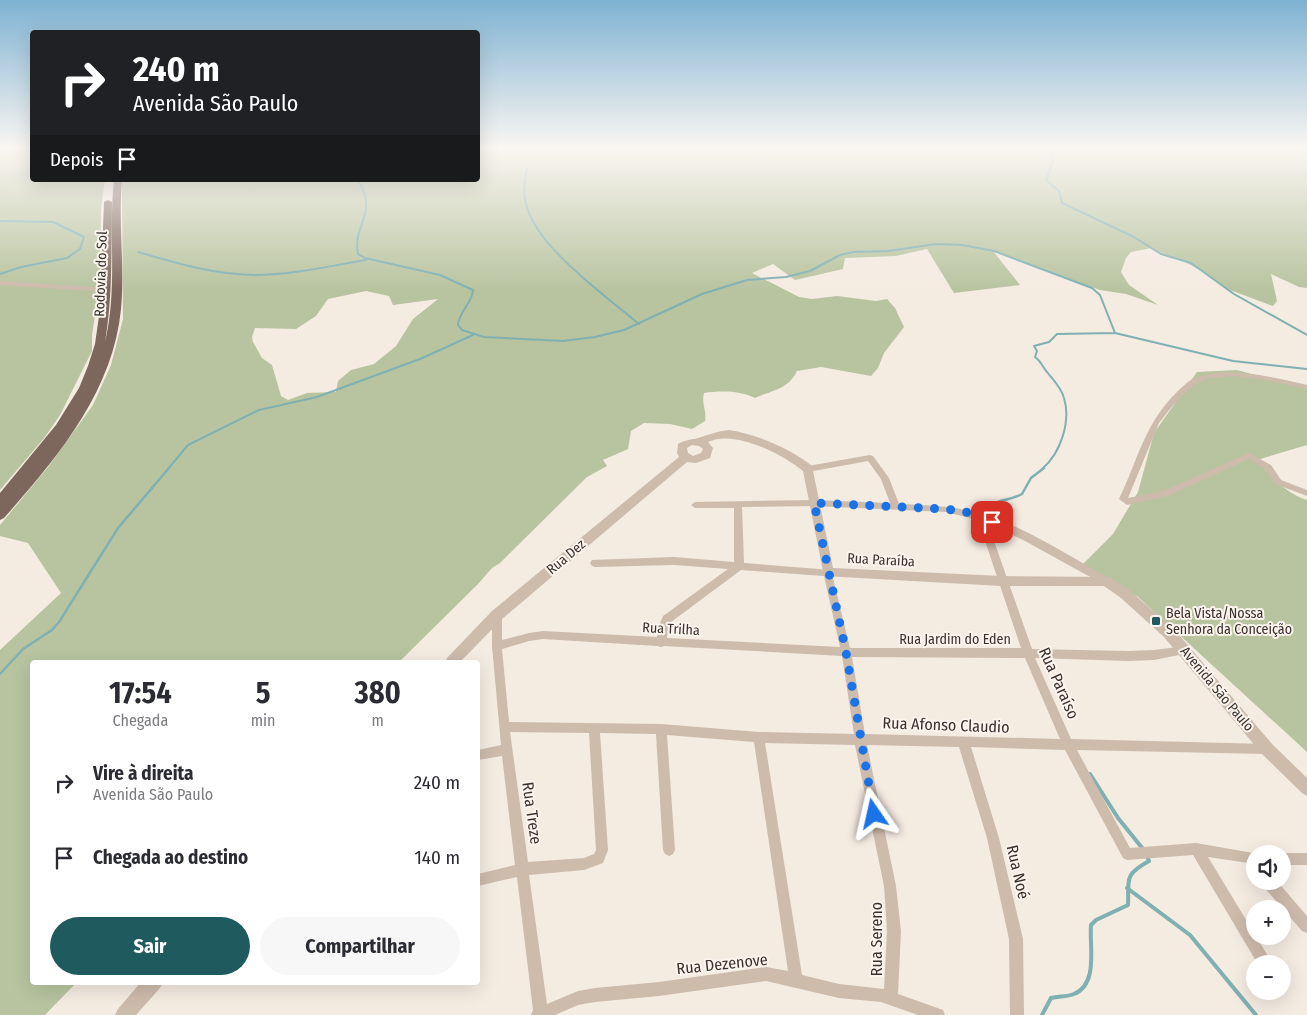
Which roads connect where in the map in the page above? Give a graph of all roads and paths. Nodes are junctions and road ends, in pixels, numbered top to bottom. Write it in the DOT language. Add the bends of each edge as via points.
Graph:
graph roads {
  1 [pos="108,195"];
  2 [pos="118,195"];
  3 [pos="0,283"];
  4 [pos="105,290"];
  5 [pos="1307,387"];
  6 [pos="700,442"];
  7 [pos="686,457"];
  8 [pos="808,469"];
  9 [pos="1307,493"];
  10 [pos="0,500"];
  11 [pos="814,503"];
  12 [pos="694,504"];
  13 [pos="738,505"];
  14 [pos="896,507"];
  15 [pos="0,515"];
  16 [pos="980,517"];
  17 [pos="595,563"];
  18 [pos="739,566"];
  19 [pos="828,573"];
  20 [pos="1001,581"];
  21 [pos="1106,581"];
  22 [pos="497,616"];
  23 [pos="661,642"];
  24 [pos="497,646"];
  25 [pos="1185,650"];
  26 [pos="846,652"];
  27 [pos="1028,653"];
  28 [pos="454,660"];
  29 [pos="504,727"];
  30 [pos="594,728"];
  31 [pos="661,729"];
  32 [pos="759,737"];
  33 [pos="860,738"];
  34 [pos="963,741"];
  35 [pos="1068,744"];
  36 [pos="507,749"];
  37 [pos="1267,749"];
  38 [pos="480,755"];
  39 [pos="1307,788"];
  40 [pos="1196,849"];
  41 [pos="669,850"];
  42 [pos="1291,859"];
  43 [pos="1307,859"];
  44 [pos="1246,860"];
  45 [pos="523,869"];
  46 [pos="480,880"];
  47 [pos="1276,890"];
  48 [pos="1307,926"];
  49 [pos="1261,955"];
  50 [pos="796,980"];
  51 [pos="151,985"];
  52 [pos="891,998"];
  53 [pos="124,1015"];
  54 [pos="540,1015"];
  55 [pos="938,1015"];
  56 [pos="1018,1015"];
  1 -- 4 [label="main road, Rodovia do Sol"];
  2 -- 15 [label="main road, Rodovia do Sol" via="116,309 107,356 90,397 73,424"];
  3 -- 4 [label="street"];
  4 -- 10 [label="main road, Rodovia do Sol" via="100,346 86,383 48,444"];
  5 -- 9 [label="street" via="1231,374 1193,381 1160,416 1151,431 1123,499 1127,502 1165,494 1249,456 1268,468 1278,482"];
  6 -- 7 [label="street" via="683,445 682,453"];
  6 -- 7 [label="street" via="708,448 706,455 697,460"];
  6 -- 8 [label="street" via="713,434 747,437"];
  7 -- 22 [label="street, Rua Dez"];
  8 -- 11 [label="street, Rua Sereno"];
  8 -- 14 [label="street" via="870,458 885,478"];
  11 -- 13 [label="street, Avenida São Paulo"];
  11 -- 14 [label="street, Avenida São Paulo"];
  11 -- 19 [label="street, Rua Sereno"];
  12 -- 13 [label="street, Avenida São Paulo"];
  13 -- 18 [label="street"];
  14 -- 16 [label="street, Avenida São Paulo" via="946,509"];
  16 -- 20 [label="street, Rua Paraíso"];
  16 -- 21 [label="street, Avenida São Paulo"];
  17 -- 18 [label="street, Rua Paraíba" via="674,561"];
  18 -- 19 [label="street, Rua Paraíba"];
  18 -- 23 [label="street" via="667,619"];
  19 -- 20 [label="street, Rua Paraíba"];
  19 -- 26 [label="street, Rua Sereno"];
  20 -- 21 [label="street, Rua Paraíba"];
  20 -- 27 [label="street, Rua Paraíso"];
  21 -- 25 [label="street, Avenida São Paulo" via="1156,621"];
  22 -- 24 [label="street, Rua Treze"];
  22 -- 28 [label="street, Rua Dez"];
  23 -- 24 [label="street, Rua Trilha" via="543,635"];
  23 -- 26 [label="street, Rua Trilha"];
  24 -- 29 [label="street, Rua Treze"];
  25 -- 27 [label="street, Rua Jardim do Eden" via="1128,656"];
  25 -- 37 [label="street, Avenida São Paulo"];
  26 -- 27 [label="street, Rua Jardim do Eden"];
  26 -- 33 [label="street, Rua Sereno"];
  27 -- 35 [label="street, Rua Paraíso"];
  29 -- 30 [label="street, Rua Afonso Claudio"];
  29 -- 36 [label="street, Rua Treze"];
  30 -- 31 [label="street, Rua Afonso Claudio"];
  30 -- 45 [label="street" via="602,850 599,860"];
  31 -- 32 [label="street, Rua Afonso Claudio"];
  31 -- 41 [label="street"];
  32 -- 33 [label="street, Rua Afonso Claudio"];
  32 -- 50 [label="street"];
  33 -- 34 [label="street, Rua Afonso Claudio"];
  33 -- 52 [label="street, Rua Sereno" via="894,908"];
  34 -- 35 [label="street, Rua Afonso Claudio"];
  34 -- 56 [label="street, Rua Noé" via="993,838 1016,939"];
  35 -- 37 [label="street, Rua Afonso Claudio"];
  35 -- 40 [label="street, Rua Paraíso" via="1127,854"];
  36 -- 38 [label="street"];
  36 -- 45 [label="street, Rua Treze"];
  37 -- 39 [label="street, Avenida São Paulo"];
  40 -- 44 [label="street"];
  40 -- 49 [label="street"];
  42 -- 43 [label="street"];
  45 -- 46 [label="street"];
  45 -- 54 [label="street, Rua Treze"];
  47 -- 48 [label="street"];
  50 -- 52 [label="street, Rua Dezenove" via="839,991"];
  50 -- 54 [label="street, Rua Dezenove" via="766,974 614,992 578,998"];
  51 -- 53 [label="street"];
  52 -- 55 [label="street, Rua Dezenove"];
}
